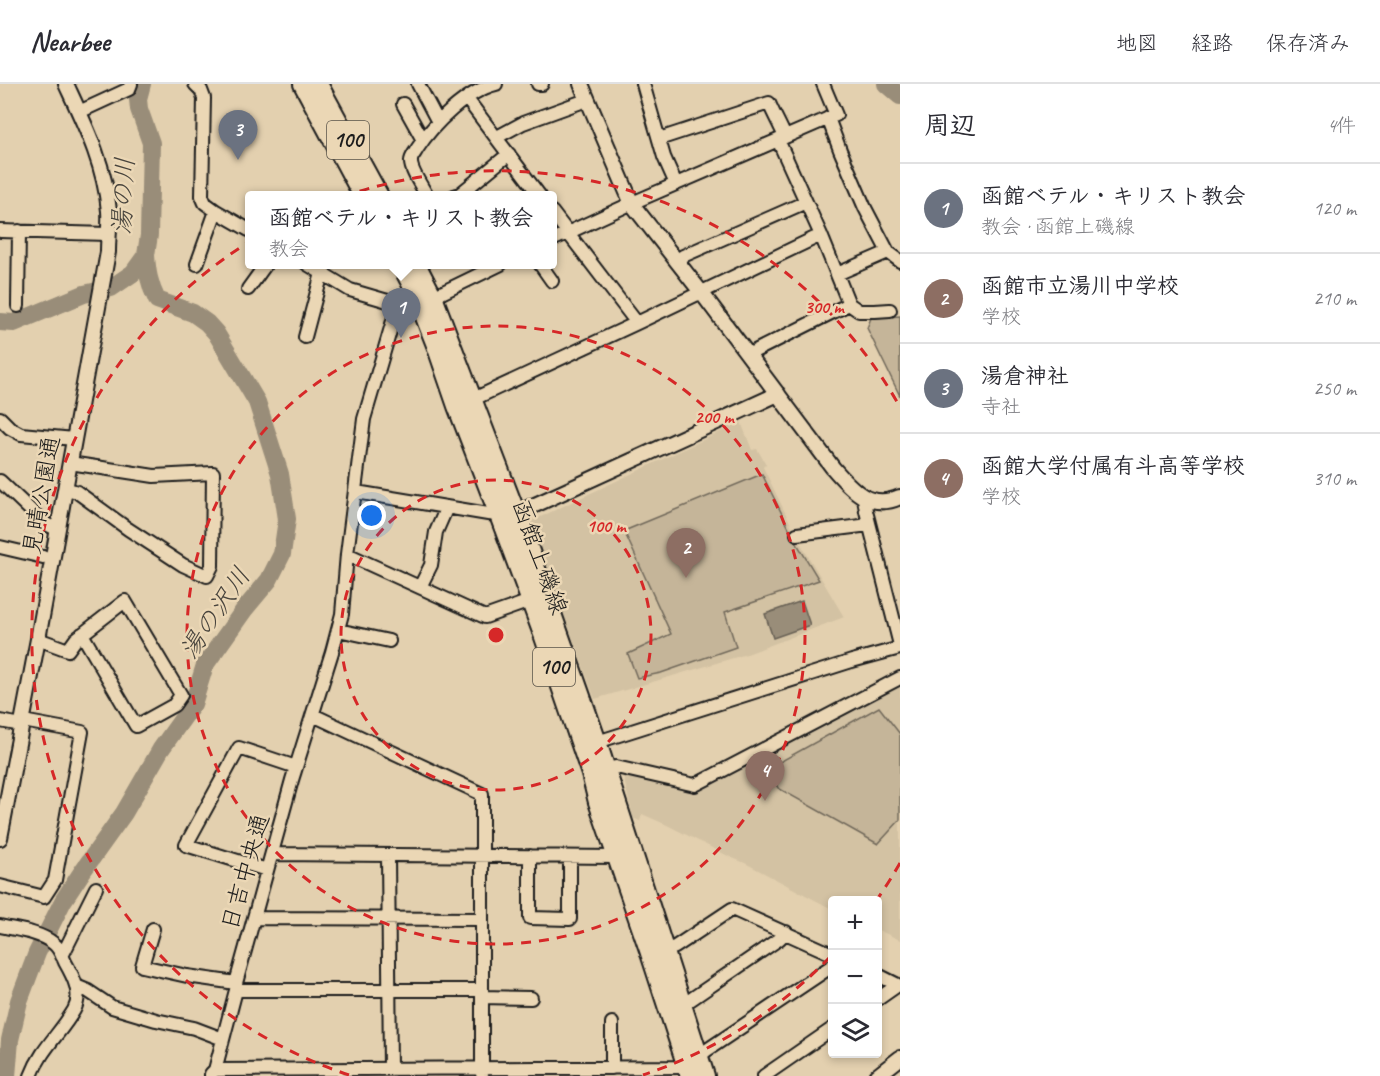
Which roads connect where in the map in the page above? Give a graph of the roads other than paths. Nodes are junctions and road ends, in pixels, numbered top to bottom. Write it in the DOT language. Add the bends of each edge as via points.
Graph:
graph roads {
  1 [pos="66,84"];
  2 [pos="131,84"];
  3 [pos="195,84"];
  4 [pos="303,84"];
  5 [pos="318,84"];
  6 [pos="418,84"];
  7 [pos="496,84"];
  8 [pos="581,84"];
  9 [pos="643,84"];
  10 [pos="823,84"];
  11 [pos="467,99"];
  12 [pos="581,102"];
  13 [pos="403,104"];
  14 [pos="79,112"];
  15 [pos="828,118"];
  16 [pos="438,122"];
  17 [pos="497,137"];
  18 [pos="782,138"];
  19 [pos="659,139"];
  20 [pos="423,140"];
  21 [pos="510,154"];
  22 [pos="676,184"];
  23 [pos="361,191"];
  24 [pos="377,191"];
  25 [pos="425,191"];
  26 [pos="464,191"];
  27 [pos="537,191"];
  28 [pos="806,202"];
  29 [pos="632,204"];
  30 [pos="216,211"];
  31 [pos="557,218"];
  32 [pos="245,228"];
  33 [pos="0,231"];
  34 [pos="19,231"];
  35 [pos="568,232"];
  36 [pos="108,234"];
  37 [pos="821,235"];
  38 [pos="557,238"];
  39 [pos="888,252"];
  40 [pos="683,256"];
  41 [pos="900,261"];
  42 [pos="197,264"];
  43 [pos="262,269"];
  44 [pos="317,269"];
  45 [pos="318,269"];
  46 [pos="491,269"];
  47 [pos="544,269"];
  48 [pos="419,273"];
  49 [pos="837,274"];
  50 [pos="552,281"];
  51 [pos="248,289"];
  52 [pos="701,292"];
  53 [pos="433,297"];
  54 [pos="398,304"];
  55 [pos="849,304"];
  56 [pos="18,306"];
  57 [pos="890,310"];
  58 [pos="637,323"];
  59 [pos="305,337"];
  60 [pos="755,351"];
  61 [pos="778,394"];
  62 [pos="464,403"];
  63 [pos="0,418"];
  64 [pos="74,439"];
  65 [pos="69,463"];
  66 [pos="0,480"];
  67 [pos="65,488"];
  68 [pos="356,492"];
  69 [pos="900,497"];
  70 [pos="864,498"];
  71 [pos="447,507"];
  72 [pos="507,513"];
  73 [pos="869,525"];
  74 [pos="58,530"];
  75 [pos="797,534"];
  76 [pos="0,548"];
  77 [pos="348,554"];
  78 [pos="43,557"];
  79 [pos="420,587"];
  80 [pos="530,601"];
  81 [pos="338,630"];
  82 [pos="82,634"];
  83 [pos="39,639"];
  84 [pos="389,641"];
  85 [pos="900,646"];
  86 [pos="900,678"];
  87 [pos="313,714"];
  88 [pos="0,721"];
  89 [pos="22,723"];
  90 [pos="597,742"];
  91 [pos="296,766"];
  92 [pos="598,772"];
  93 [pos="0,838"];
  94 [pos="272,854"];
  95 [pos="388,855"];
  96 [pos="482,856"];
  97 [pos="530,856"];
  98 [pos="570,857"];
  99 [pos="618,857"];
  100 [pos="267,870"];
  101 [pos="0,886"];
  102 [pos="96,888"];
  103 [pos="254,918"];
  104 [pos="389,919"];
  105 [pos="482,919"];
  106 [pos="0,926"];
  107 [pos="153,928"];
  108 [pos="786,932"];
  109 [pos="664,951"];
  110 [pos="828,952"];
  111 [pos="62,956"];
  112 [pos="828,969"];
  113 [pos="882,977"];
  114 [pos="76,986"];
  115 [pos="236,986"];
  116 [pos="390,989"];
  117 [pos="482,993"];
  118 [pos="882,996"];
  119 [pos="531,998"];
  120 [pos="690,1000"];
  121 [pos="612,1023"];
  122 [pos="828,1032"];
  123 [pos="223,1039"];
  124 [pos="900,1058"];
  125 [pos="692,1066"];
  126 [pos="612,1068"];
  127 [pos="390,1069"];
  128 [pos="482,1072"];
  129 [pos="586,1072"];
  130 [pos="213,1073"];
  131 [pos="883,1074"];
  132 [pos="32,1076"];
  133 [pos="705,1076"];
  134 [pos="764,1076"];
  1 -- 14 [label="street"];
  2 -- 14 [label="street" via="129,89"];
  3 -- 30 [label="street" via="204,98 202,196"];
  4 -- 23 [label="main road, 100"];
  5 -- 24 [label="main road, 100"];
  6 -- 16 [label="street"];
  7 -- 11 [label="street"];
  8 -- 29 [label="street"];
  9 -- 19 [label="street"];
  10 -- 15 [label="street" via="836,115"];
  11 -- 16 [label="street"];
  11 -- 17 [label="street"];
  12 -- 17 [label="street"];
  13 -- 20 [label="street"];
  14 -- 36 [label="street" via="106,187"];
  15 -- 18 [label="street"];
  15 -- 39 [label="street" via="865,208"];
  16 -- 20 [label="street"];
  17 -- 21 [label="street"];
  18 -- 19 [label="street" via="769,103"];
  18 -- 22 [label="street"];
  18 -- 28 [label="street"];
  19 -- 22 [label="street"];
  20 -- 25 [label="street" via="411,163"];
  21 -- 26 [label="street"];
  21 -- 27 [label="street"];
  22 -- 29 [label="street"];
  28 -- 37 [label="street"];
  28 -- 40 [label="street"];
  29 -- 35 [label="street"];
  29 -- 52 [label="street"];
  30 -- 32 [label="street"];
  30 -- 42 [label="street"];
  31 -- 35 [label="street"];
  33 -- 34 [label="street"];
  34 -- 36 [label="street"];
  34 -- 56 [label="street"];
  35 -- 38 [label="street"];
  35 -- 58 [label="street"];
  36 -- 64 [label="street, 見晴公園通" via="104,279"];
  37 -- 49 [label="street"];
  37 -- 52 [label="street"];
  39 -- 41 [label="street"];
  39 -- 49 [label="street"];
  43 -- 51 [label="street"];
  44 -- 59 [label="street"];
  45 -- 54 [label="street" via="350,290"];
  46 -- 53 [label="street"];
  47 -- 50 [label="street"];
  48 -- 53 [label="main road, 函館上磯線 / 100"];
  48 -- 54 [label="street"];
  48 -- 62 [label="main road, 函館上磯線 / 100" via="436,345"];
  49 -- 55 [label="street"];
  52 -- 58 [label="street"];
  52 -- 61 [label="street"];
  53 -- 62 [label="main road, 函館上磯線 / 100" via="459,363"];
  54 -- 68 [label="street, 日吉中央通" via="364,419"];
  55 -- 57 [label="street" via="859,311"];
  55 -- 60 [label="street"];
  58 -- 62 [label="street"];
  61 -- 70 [label="street" via="833,468"];
  61 -- 72 [label="street" via="524,510"];
  62 -- 72 [label="main road, 函館上磯線 / 100"];
  63 -- 64 [label="street" via="21,434"];
  64 -- 65 [label="street, 見晴公園通"];
  65 -- 67 [label="street, 見晴公園通"];
  65 -- 67 [label="street" via="154,476 213,473 212,566 207,576 183,565 77,492"];
  66 -- 74 [label="street" via="44,523"];
  67 -- 74 [label="street, 見晴公園通"];
  68 -- 71 [label="street"];
  68 -- 77 [label="street, 日吉中央通"];
  69 -- 70 [label="street" via="889,501"];
  70 -- 73 [label="street"];
  71 -- 72 [label="street"];
  71 -- 79 [label="street" via="436,532 431,565"];
  72 -- 80 [label="main road, 函館上磯線 / 100"];
  72 -- 90 [label="main road, 函館上磯線 / 100"];
  73 -- 75 [label="street"];
  73 -- 85 [label="street"];
  74 -- 83 [label="street, 見晴公園通"];
  76 -- 78 [label="street"];
  77 -- 79 [label="street"];
  77 -- 81 [label="street, 日吉中央通"];
  79 -- 80 [label="street" via="484,617"];
  80 -- 92 [label="main road, 函館上磯線 / 100"];
  81 -- 84 [label="street"];
  81 -- 87 [label="street, 日吉中央通"];
  82 -- 82 [label="street" via="124,601 181,695 174,705 136,726"];
  82 -- 83 [label="street" via="68,650"];
  83 -- 89 [label="street, 見晴公園通"];
  85 -- 90 [label="street"];
  86 -- 92 [label="street" via="694,785 616,767"];
  87 -- 91 [label="street, 日吉中央通"];
  87 -- 96 [label="street" via="482,794"];
  88 -- 89 [label="street"];
  89 -- 93 [label="street, 見晴公園通"];
  89 -- 101 [label="street" via="82,732 55,880 44,897"];
  90 -- 92 [label="main road, 函館上磯線 / 100"];
  91 -- 94 [label="street, 日吉中央通"];
  91 -- 100 [label="street" via="240,748 186,845"];
  92 -- 99 [label="main road, 函館上磯線 / 100" via="598,802"];
  92 -- 109 [label="main road, 函館上磯線 / 100"];
  94 -- 95 [label="street"];
  94 -- 100 [label="street, 日吉中央通"];
  95 -- 96 [label="street"];
  95 -- 104 [label="street"];
  96 -- 97 [label="street"];
  96 -- 105 [label="street"];
  97 -- 98 [label="street"];
  97 -- 98 [label="street" via="530,918 570,919"];
  98 -- 99 [label="street"];
  99 -- 125 [label="main road, 函館上磯線 / 100"];
  100 -- 103 [label="street, 日吉中央通"];
  102 -- 111 [label="street"];
  103 -- 104 [label="street"];
  103 -- 115 [label="street, 日吉中央通"];
  104 -- 105 [label="street"];
  104 -- 116 [label="street"];
  105 -- 117 [label="street"];
  106 -- 111 [label="street" via="40,936 52,942"];
  107 -- 115 [label="street" via="142,966"];
  108 -- 109 [label="street" via="732,909"];
  108 -- 110 [label="street"];
  108 -- 120 [label="street"];
  109 -- 125 [label="main road, 函館上磯線 / 100"];
  111 -- 114 [label="street"];
  112 -- 125 [label="street"];
  113 -- 118 [label="street" via="898,985"];
  114 -- 123 [label="street" via="112,1007"];
  114 -- 132 [label="street" via="74,1010 36,1062"];
  115 -- 116 [label="street"];
  115 -- 123 [label="street, 日吉中央通"];
  116 -- 117 [label="street"];
  116 -- 127 [label="street"];
  117 -- 119 [label="street"];
  117 -- 128 [label="street"];
  121 -- 126 [label="street"];
  122 -- 134 [label="street"];
  123 -- 130 [label="street, 日吉中央通"];
  124 -- 131 [label="street"];
  125 -- 126 [label="street"];
  125 -- 133 [label="main road, 函館上磯線 / 100"];
  126 -- 129 [label="street"];
  127 -- 128 [label="street"];
  127 -- 130 [label="street"];
  128 -- 129 [label="street"];
}
